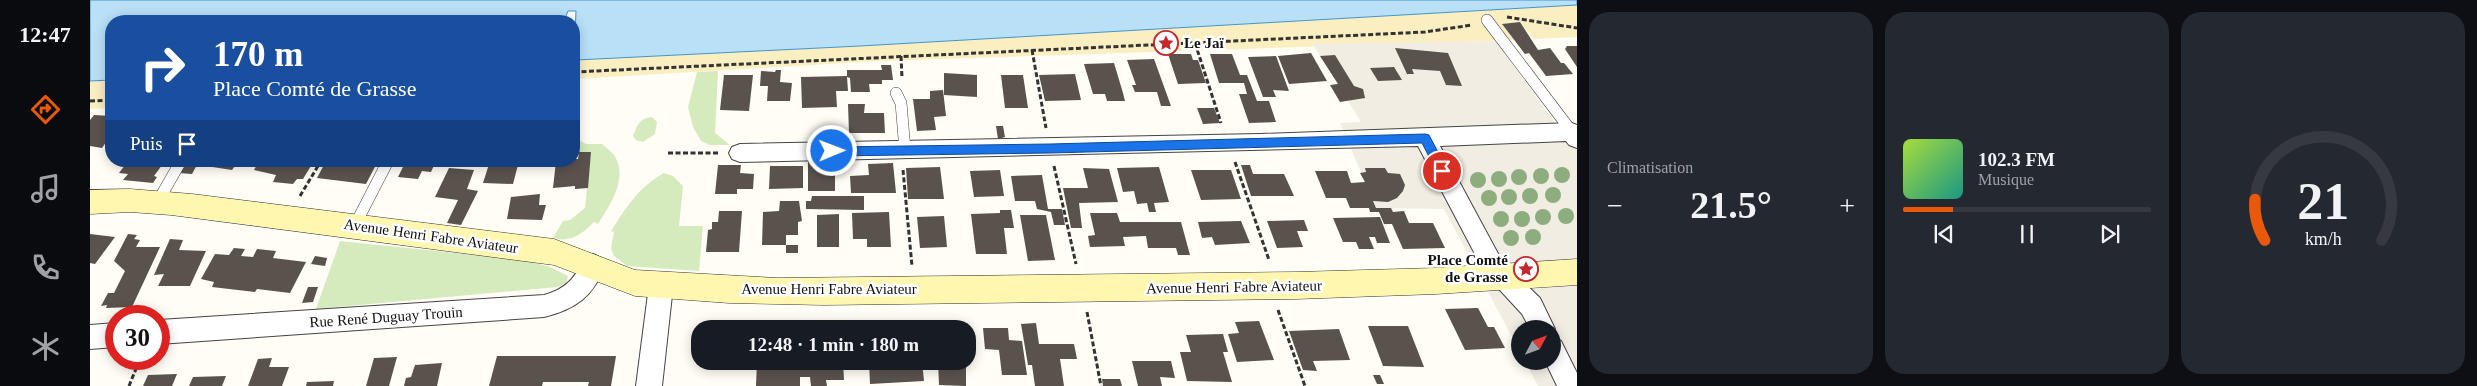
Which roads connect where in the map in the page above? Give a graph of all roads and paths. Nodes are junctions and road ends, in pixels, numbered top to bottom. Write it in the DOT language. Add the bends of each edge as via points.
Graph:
graph roads {
  1 [pos="1487,20"];
  2 [pos="1577,28"];
  3 [pos="1194,43"];
  4 [pos="1032,50"];
  5 [pos="580,72"];
  6 [pos="896,93"];
  7 [pos="105,101"];
  8 [pos="90,102"];
  9 [pos="1574,136"];
  10 [pos="1425,138"];
  11 [pos="1228,144"];
  12 [pos="1050,148"];
  13 [pos="905,150"];
  14 [pos="740,153"];
  15 [pos="668,154"];
  16 [pos="178,167"];
  17 [pos="317,167"];
  18 [pos="385,167"];
  19 [pos="90,202"];
  20 [pos="157,203"];
  21 [pos="286,218"];
  22 [pos="355,225"];
  23 [pos="593,265"];
  24 [pos="1577,272"];
  25 [pos="1504,279"];
  26 [pos="661,286"];
  27 [pos="1082,288"];
  28 [pos="1274,288"];
  29 [pos="914,290"];
  30 [pos="1539,320"];
  31 [pos="170,331"];
  32 [pos="105,335"];
  33 [pos="90,336"];
  34 [pos="1561,368"];
  35 [pos="136,370"];
  36 [pos="129,386"];
  37 [pos="649,386"];
  38 [pos="1101,386"];
  39 [pos="1305,386"];
  40 [pos="1570,386"];
  1 -- 2 [label="path" via="1514,16 1564,29"];
  1 -- 3 [label="path" via="1465,27 1425,32"];
  1 -- 9 [label="lane"];
  3 -- 4 [label="path"];
  3 -- 11 [label="path"];
  4 -- 5 [label="path"];
  4 -- 12 [label="path"];
  6 -- 13 [label="lane" via="901,103"];
  7 -- 8 [label="path"];
  9 -- 10 [label="street"];
  10 -- 11 [label="street"];
  10 -- 25 [label="street" via="1494,268"];
  11 -- 12 [label="street"];
  11 -- 28 [label="path"];
  12 -- 13 [label="street"];
  12 -- 27 [label="path"];
  13 -- 14 [label="street"];
  13 -- 29 [label="path" via="902,157"];
  14 -- 15 [label="path"];
  16 -- 20 [label="lane"];
  17 -- 21 [label="path"];
  18 -- 22 [label="lane"];
  19 -- 20 [label="street, Avenue Henri Fabre Aviateur"];
  20 -- 21 [label="street, Avenue Henri Fabre Aviateur"];
  21 -- 22 [label="street, Avenue Henri Fabre Aviateur"];
  22 -- 23 [label="street, Avenue Henri Fabre Aviateur" via="554,252"];
  23 -- 26 [label="street, Avenue Henri Fabre Aviateur" via="624,280"];
  23 -- 31 [label="street, Rue René Duguay Trouin" via="589,279 576,293 561,303 544,306"];
  24 -- 25 [label="street, Avenue Henri Fabre Aviateur"];
  25 -- 28 [label="street, Avenue Henri Fabre Aviateur"];
  25 -- 30 [label="street" via="1532,306"];
  26 -- 29 [label="street, Avenue Henri Fabre Aviateur"];
  26 -- 37 [label="street"];
  27 -- 28 [label="street, Avenue Henri Fabre Aviateur"];
  27 -- 29 [label="street, Avenue Henri Fabre Aviateur"];
  27 -- 38 [label="path"];
  28 -- 39 [label="path"];
  32 -- 33 [label="street"];
  34 -- 40 [label="street"];
  35 -- 36 [label="path"];
}
